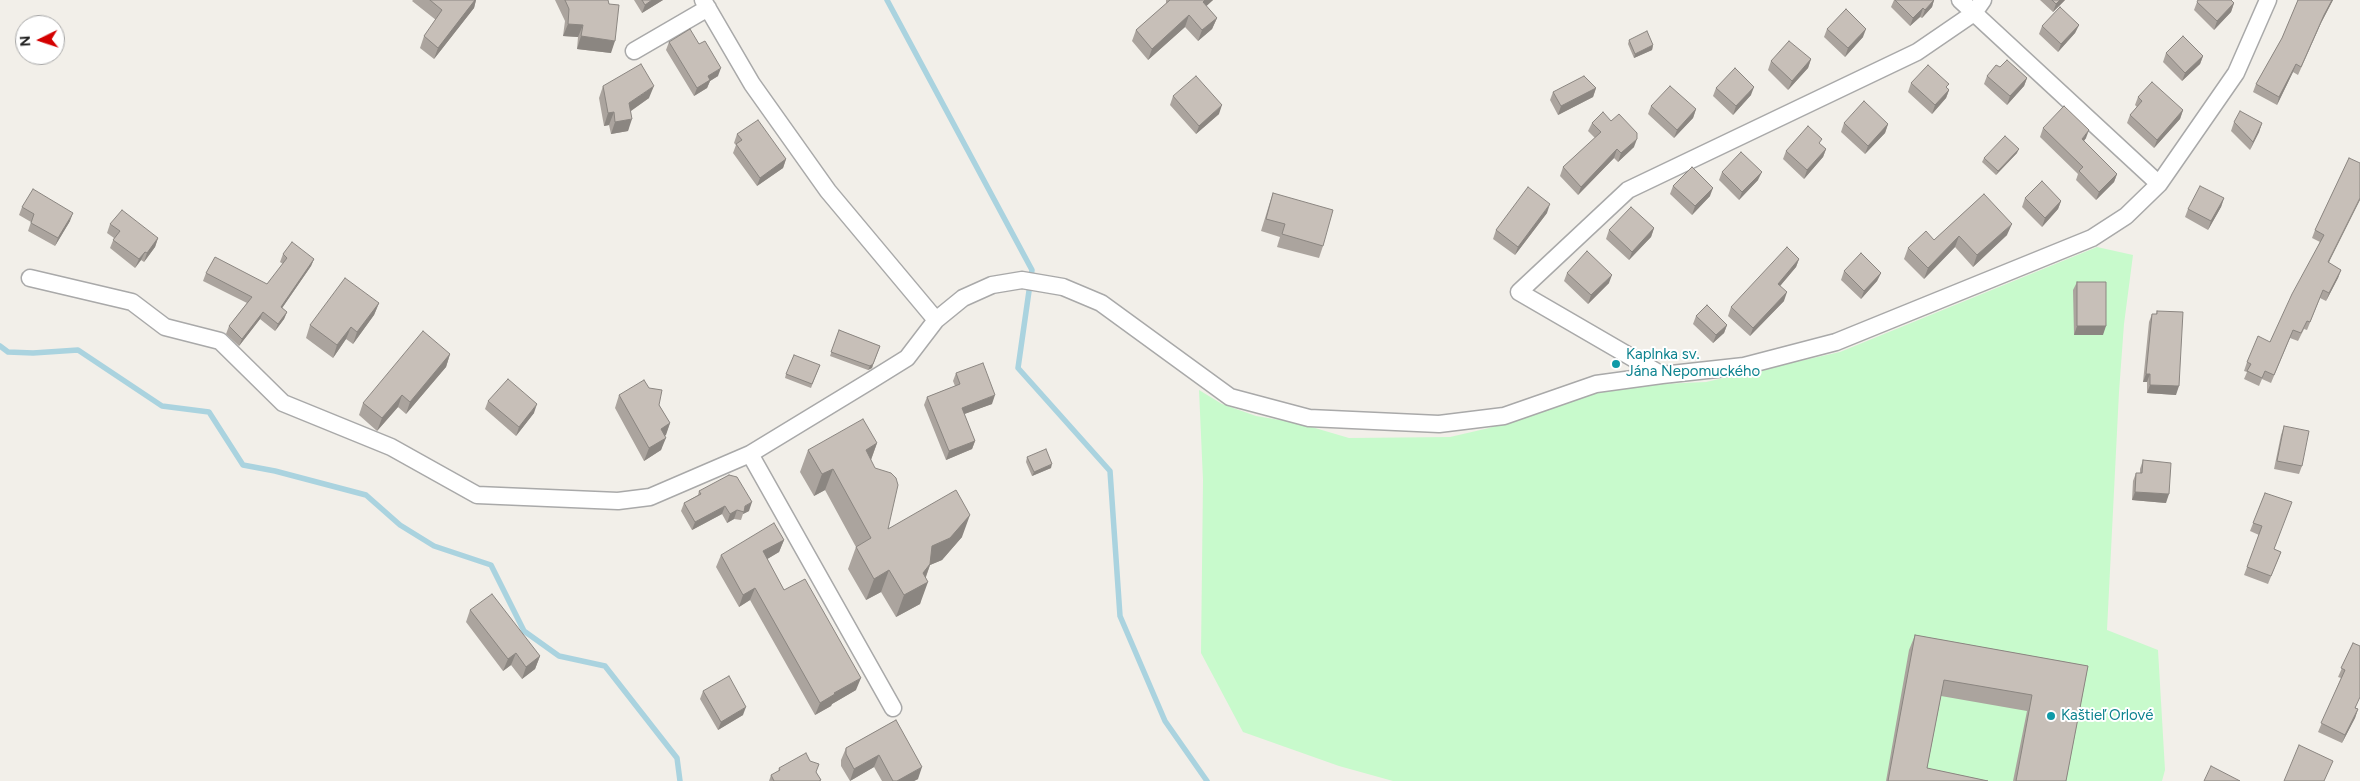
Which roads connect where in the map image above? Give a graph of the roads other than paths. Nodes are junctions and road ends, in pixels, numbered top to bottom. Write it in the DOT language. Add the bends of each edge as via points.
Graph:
graph roads {
  1 [pos="1960,0"];
  2 [pos="2268,0"];
  3 [pos="706,4"];
  4 [pos="1979,7"];
  5 [pos="634,51"];
  6 [pos="2159,184"];
  7 [pos="30,278"];
  8 [pos="936,320"];
  9 [pos="1662,374"];
  10 [pos="750,454"];
  11 [pos="893,708"];
  1 -- 4 [label="street"];
  2 -- 6 [label="street" via="2236,73"];
  3 -- 5 [label="street"];
  3 -- 8 [label="street" via="752,84 828,191"];
  4 -- 6 [label="street"];
  4 -- 9 [label="street" via="1917,52 1628,190 1519,292"];
  6 -- 9 [label="street" via="2126,216 2092,238 1836,342 1744,366"];
  7 -- 10 [label="street" via="132,302 165,327 220,341 283,403 390,447 477,495 618,501 650,498"];
  8 -- 9 [label="street" via="963,298 992,285 1029,282 1063,287 1101,303 1230,397 1310,418 1439,424 1504,416 1596,384"];
  8 -- 10 [label="street" via="907,358"];
  10 -- 11 [label="street"];
}
